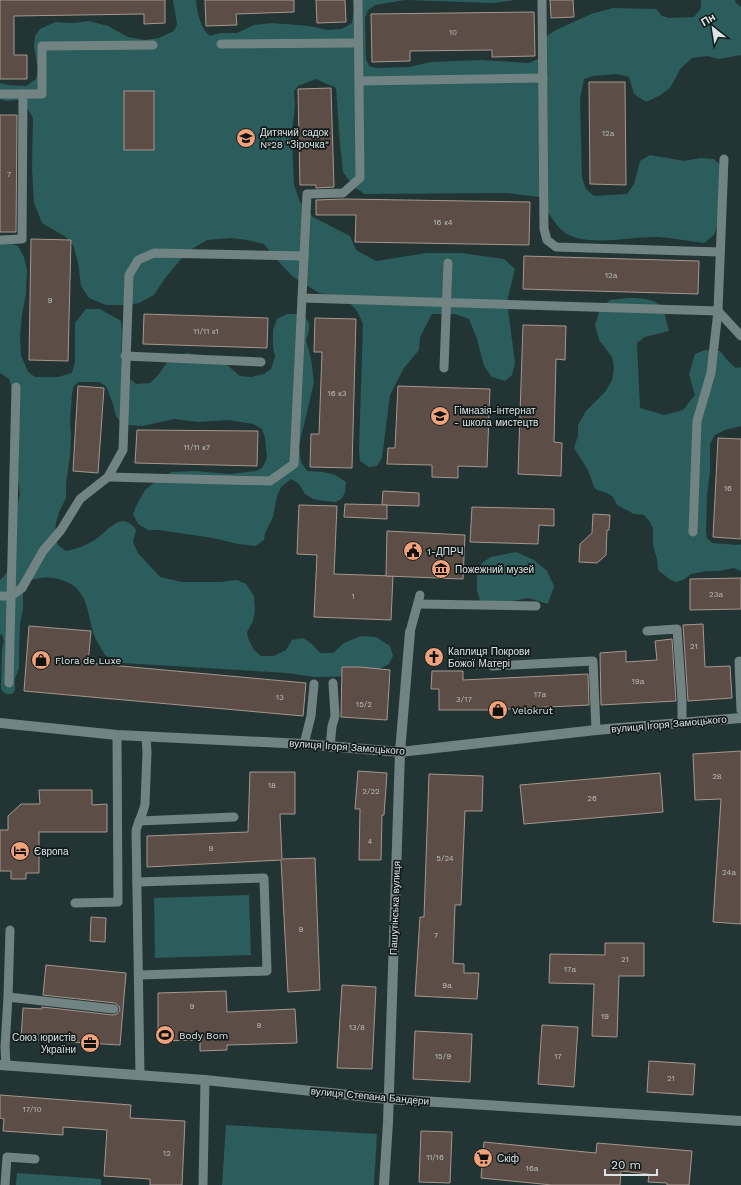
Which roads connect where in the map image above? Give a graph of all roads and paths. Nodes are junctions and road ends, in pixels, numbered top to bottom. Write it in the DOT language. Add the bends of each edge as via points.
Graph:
graph roads {
  1 [pos="358,0"];
  2 [pos="542,0"];
  3 [pos="358,43"];
  4 [pos="221,44"];
  5 [pos="152,45"];
  6 [pos="543,78"];
  7 [pos="359,81"];
  8 [pos="0,94"];
  9 [pos="23,94"];
  10 [pos="724,159"];
  11 [pos="0,240"];
  12 [pos="720,252"];
  13 [pos="304,256"];
  14 [pos="448,263"];
  15 [pos="302,298"];
  16 [pos="446,303"];
  17 [pos="718,311"];
  18 [pos="741,336"];
  19 [pos="126,356"];
  20 [pos="262,362"];
  21 [pos="444,368"];
  22 [pos="16,387"];
  23 [pos="108,477"];
  24 [pos="693,532"];
  25 [pos="0,596"];
  26 [pos="11,596"];
  27 [pos="536,606"];
  28 [pos="647,631"];
  29 [pos="410,632"];
  30 [pos="739,660"];
  31 [pos="492,666"];
  32 [pos="9,683"];
  33 [pos="333,683"];
  34 [pos="314,684"];
  35 [pos="741,710"];
  36 [pos="741,718"];
  37 [pos="682,722"];
  38 [pos="0,724"];
  39 [pos="596,730"];
  40 [pos="117,735"];
  41 [pos="146,736"];
  42 [pos="304,744"];
  43 [pos="330,747"];
  44 [pos="400,752"];
  45 [pos="234,817"];
  46 [pos="139,821"];
  47 [pos="137,882"];
  48 [pos="76,903"];
  49 [pos="10,930"];
  50 [pos="139,975"];
  51 [pos="8,997"];
  52 [pos="114,1008"];
  53 [pos="3,1066"];
  54 [pos="140,1075"];
  55 [pos="205,1080"];
  56 [pos="388,1099"];
  57 [pos="741,1121"];
  58 [pos="35,1159"];
  59 [pos="5,1185"];
  60 [pos="203,1185"];
  61 [pos="384,1185"];
  1 -- 3 [label="lane"];
  2 -- 6 [label="lane"];
  3 -- 4 [label="lane"];
  3 -- 7 [label="lane"];
  5 -- 9 [label="lane" via="42,46 42,94"];
  6 -- 7 [label="lane"];
  6 -- 12 [label="lane" via="544,229 547,240 556,247"];
  7 -- 13 [label="lane" via="360,178 343,193 306,194"];
  8 -- 9 [label="lane"];
  9 -- 11 [label="lane" via="22,240"];
  10 -- 12 [label="lane"];
  12 -- 17 [label="lane"];
  13 -- 15 [label="lane"];
  13 -- 19 [label="lane" via="154,253 138,260 129,275"];
  14 -- 16 [label="lane"];
  15 -- 16 [label="lane"];
  15 -- 23 [label="lane" via="294,464 270,481"];
  16 -- 17 [label="lane"];
  16 -- 21 [label="lane"];
  17 -- 18 [label="lane"];
  17 -- 24 [label="lane" via="711,373 698,421"];
  19 -- 20 [label="lane"];
  19 -- 23 [label="lane" via="123,450"];
  22 -- 26 [label="lane"];
  23 -- 26 [label="lane" via="80,499 62,530 43,551 22,588"];
  25 -- 26 [label="lane"];
  26 -- 32 [label="lane"];
  27 -- 29 [label="lane" via="419,600"];
  28 -- 37 [label="lane" via="677,629"];
  29 -- 44 [label="street, Пашутінська вулиця"];
  30 -- 35 [label="lane"];
  31 -- 39 [label="lane" via="593,661"];
  33 -- 43 [label="lane" via="335,716"];
  34 -- 42 [label="lane" via="311,716"];
  36 -- 37 [label="street, вулиця Ігоря Замоцького"];
  37 -- 39 [label="street, вулиця Ігоря Замоцького"];
  38 -- 40 [label="street, вулиця Ігоря Замоцького"];
  39 -- 44 [label="street, вулиця Ігоря Замоцького"];
  40 -- 41 [label="street, вулиця Ігоря Замоцького"];
  40 -- 48 [label="lane" via="118,902"];
  41 -- 42 [label="street, вулиця Ігоря Замоцького"];
  41 -- 46 [label="lane" via="145,804"];
  42 -- 43 [label="street, вулиця Ігоря Замоцького"];
  43 -- 44 [label="street, вулиця Ігоря Замоцького"];
  44 -- 56 [label="street, Пашутінська вулиця"];
  45 -- 46 [label="lane"];
  46 -- 47 [label="lane" via="136,831"];
  47 -- 50 [label="lane"];
  47 -- 50 [label="lane" via="264,878 267,971"];
  49 -- 51 [label="lane"];
  50 -- 54 [label="lane"];
  51 -- 52 [label="lane"];
  51 -- 53 [label="lane"];
  53 -- 54 [label="street, вулиця Степана Бандери"];
  54 -- 55 [label="street, вулиця Степана Бандери"];
  55 -- 56 [label="street, вулиця Степана Бандери"];
  55 -- 60 [label="lane"];
  56 -- 57 [label="street, вулиця Степана Бандери"];
  56 -- 61 [label="street, Пашутінська вулиця"];
  58 -- 59 [label="lane" via="7,1157"];
}
